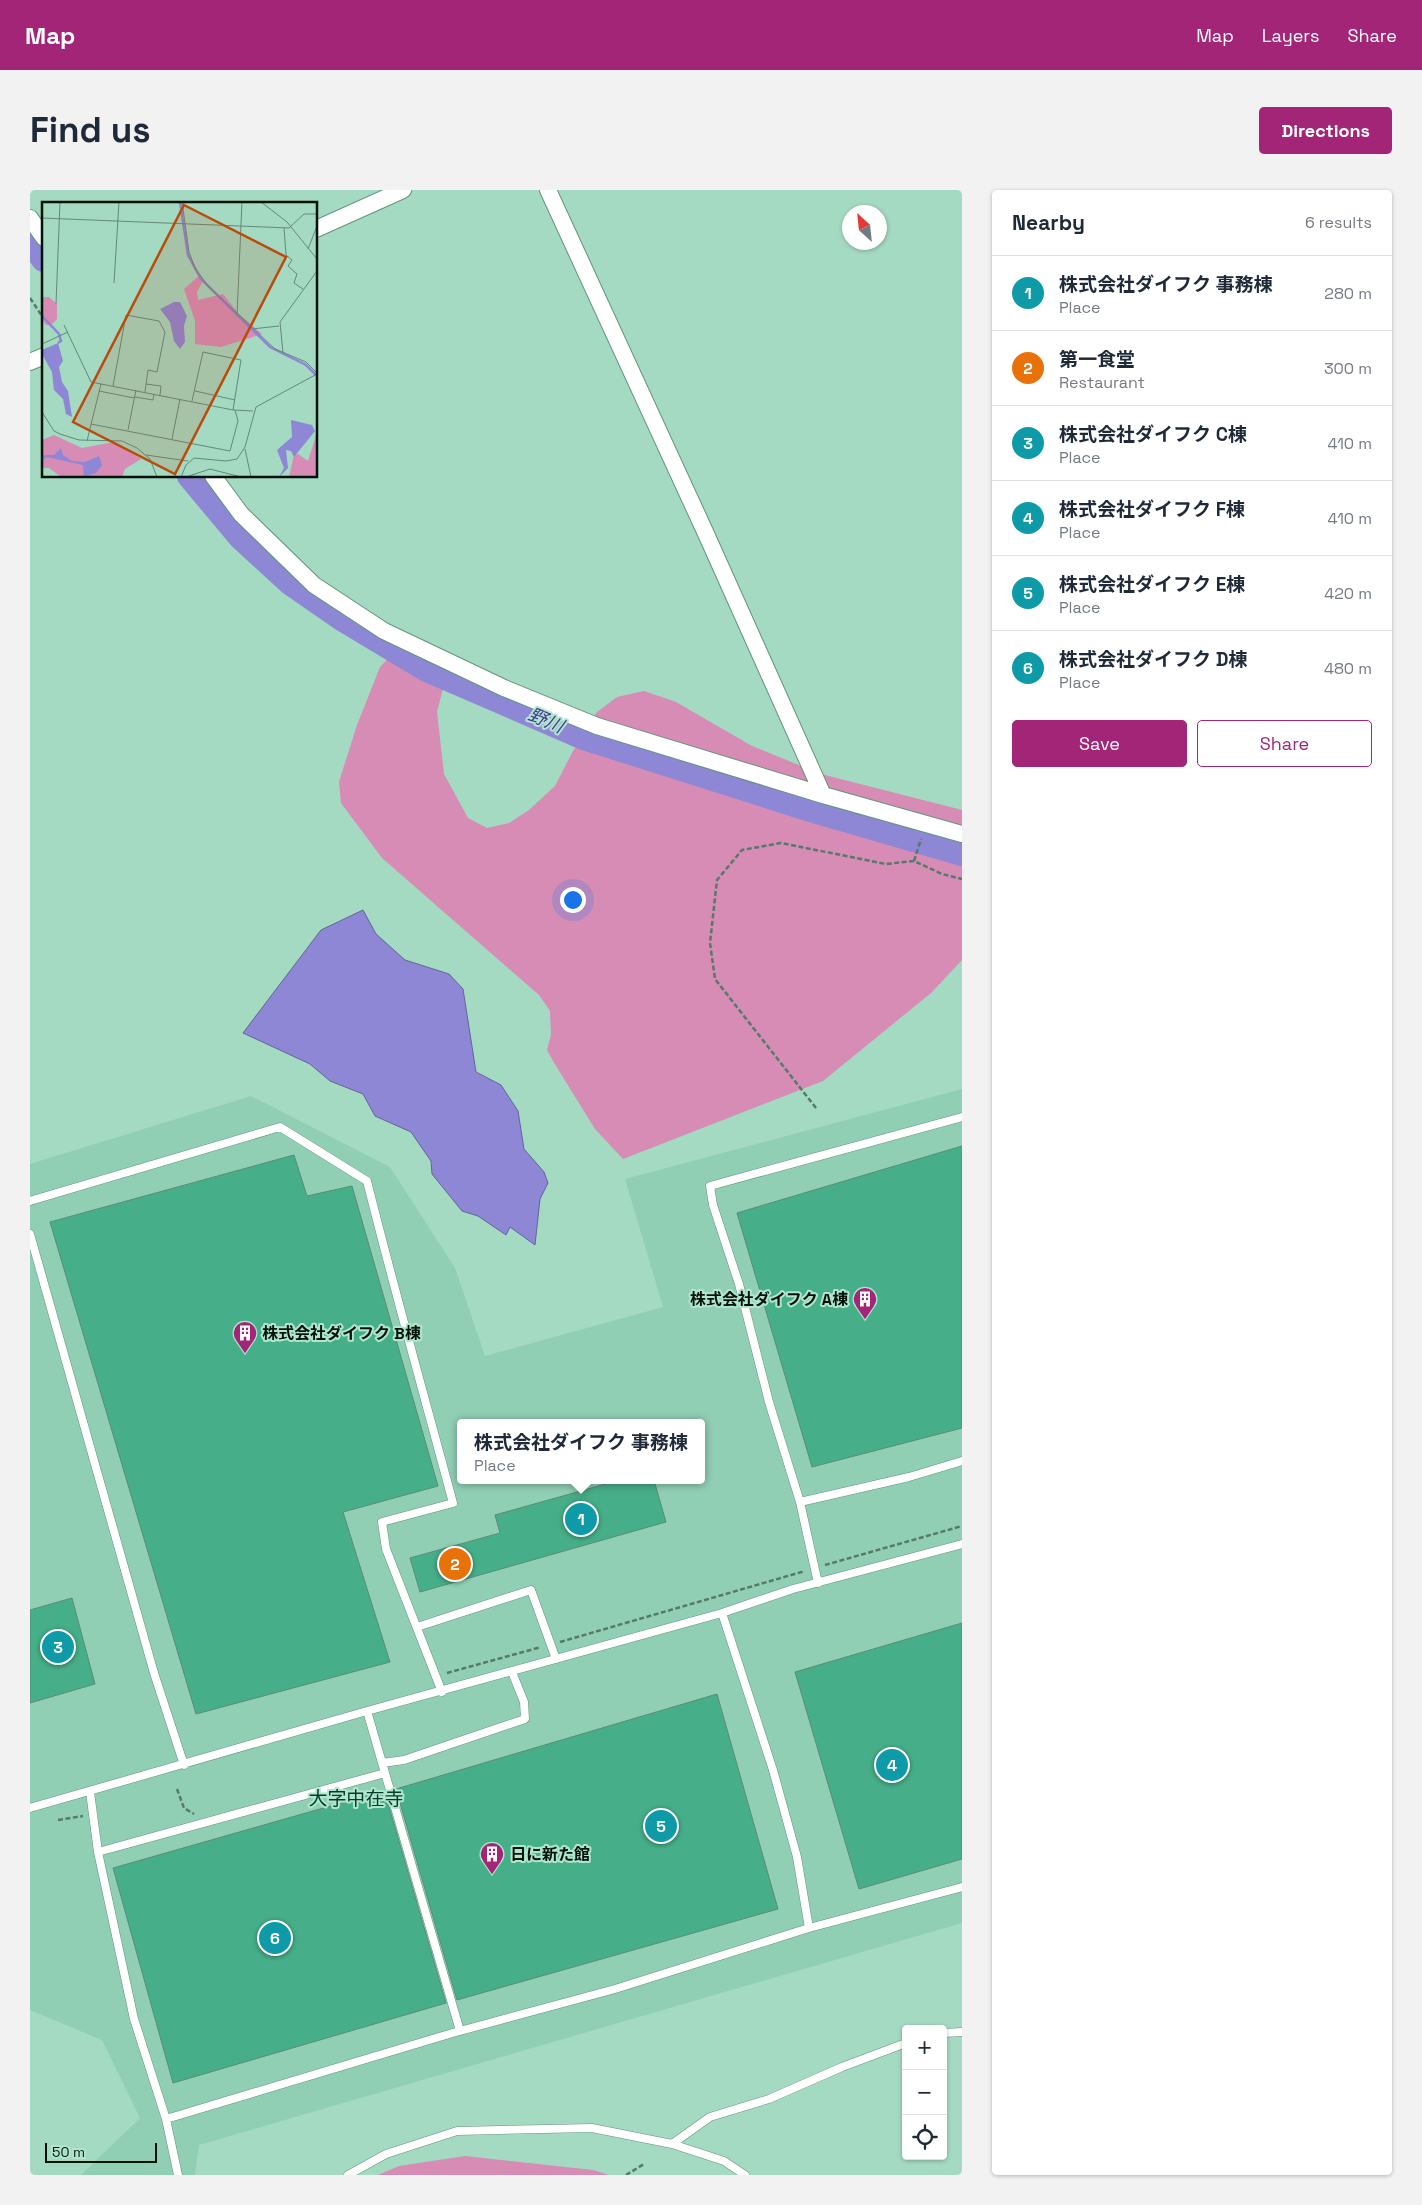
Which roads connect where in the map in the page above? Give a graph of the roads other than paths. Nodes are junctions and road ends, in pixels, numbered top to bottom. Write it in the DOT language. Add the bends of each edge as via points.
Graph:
graph roads {
  1 [pos="403,190"];
  2 [pos="548,190"];
  3 [pos="30,218"];
  4 [pos="318,228"];
  5 [pos="42,235"];
  6 [pos="42,357"];
  7 [pos="30,362"];
  8 [pos="214,478"];
  9 [pos="822,795"];
  10 [pos="962,834"];
  11 [pos="962,1117"];
  12 [pos="30,1201"];
  13 [pos="30,1234"];
  14 [pos="962,1461"];
  15 [pos="800,1502"];
  16 [pos="962,1544"];
  17 [pos="818,1582"];
  18 [pos="722,1613"];
  19 [pos="417,1627"];
  20 [pos="556,1659"];
  21 [pos="512,1672"];
  22 [pos="442,1692"];
  23 [pos="367,1711"];
  24 [pos="382,1763"];
  25 [pos="184,1765"];
  26 [pos="385,1774"];
  27 [pos="90,1792"];
  28 [pos="30,1808"];
  29 [pos="98,1852"];
  30 [pos="962,1888"];
  31 [pos="809,1928"];
  32 [pos="460,2030"];
  33 [pos="962,2032"];
  34 [pos="947,2033"];
  35 [pos="902,2044"];
  36 [pos="166,2119"];
  37 [pos="672,2144"];
  38 [pos="178,2175"];
  39 [pos="348,2175"];
  40 [pos="745,2175"];
  1 -- 4 [label="street"];
  2 -- 9 [label="street"];
  3 -- 5 [label="street"];
  6 -- 7 [label="street"];
  8 -- 9 [label="street" via="241,514 314,586 384,631 504,688 597,726"];
  9 -- 10 [label="street"];
  11 -- 15 [label="lane" via="710,1186 713,1206 739,1284 769,1402"];
  12 -- 19 [label="lane" via="280,1127 367,1181 452,1503 382,1522 386,1549"];
  13 -- 25 [label="lane" via="152,1665"];
  14 -- 15 [label="lane" via="909,1477"];
  15 -- 17 [label="lane"];
  16 -- 17 [label="lane"];
  17 -- 18 [label="lane"];
  18 -- 20 [label="lane"];
  18 -- 31 [label="lane" via="790,1831"];
  19 -- 20 [label="lane" via="531,1590"];
  19 -- 22 [label="lane"];
  20 -- 21 [label="lane"];
  21 -- 22 [label="lane"];
  21 -- 24 [label="lane" via="524,1702 525,1719 404,1760"];
  22 -- 23 [label="lane"];
  23 -- 24 [label="lane"];
  23 -- 25 [label="lane"];
  24 -- 26 [label="lane"];
  25 -- 27 [label="lane"];
  26 -- 29 [label="lane"];
  26 -- 32 [label="lane"];
  27 -- 28 [label="lane"];
  27 -- 29 [label="lane"];
  29 -- 36 [label="lane" via="134,2019"];
  30 -- 31 [label="lane"];
  31 -- 32 [label="lane" via="615,1989"];
  32 -- 36 [label="lane"];
  33 -- 34 [label="lane"];
  35 -- 37 [label="lane" via="842,2066 769,2100 710,2117"];
  36 -- 38 [label="lane"];
  37 -- 39 [label="lane" via="592,2128 457,2131 386,2154"];
  37 -- 40 [label="lane" via="724,2161"];
}
